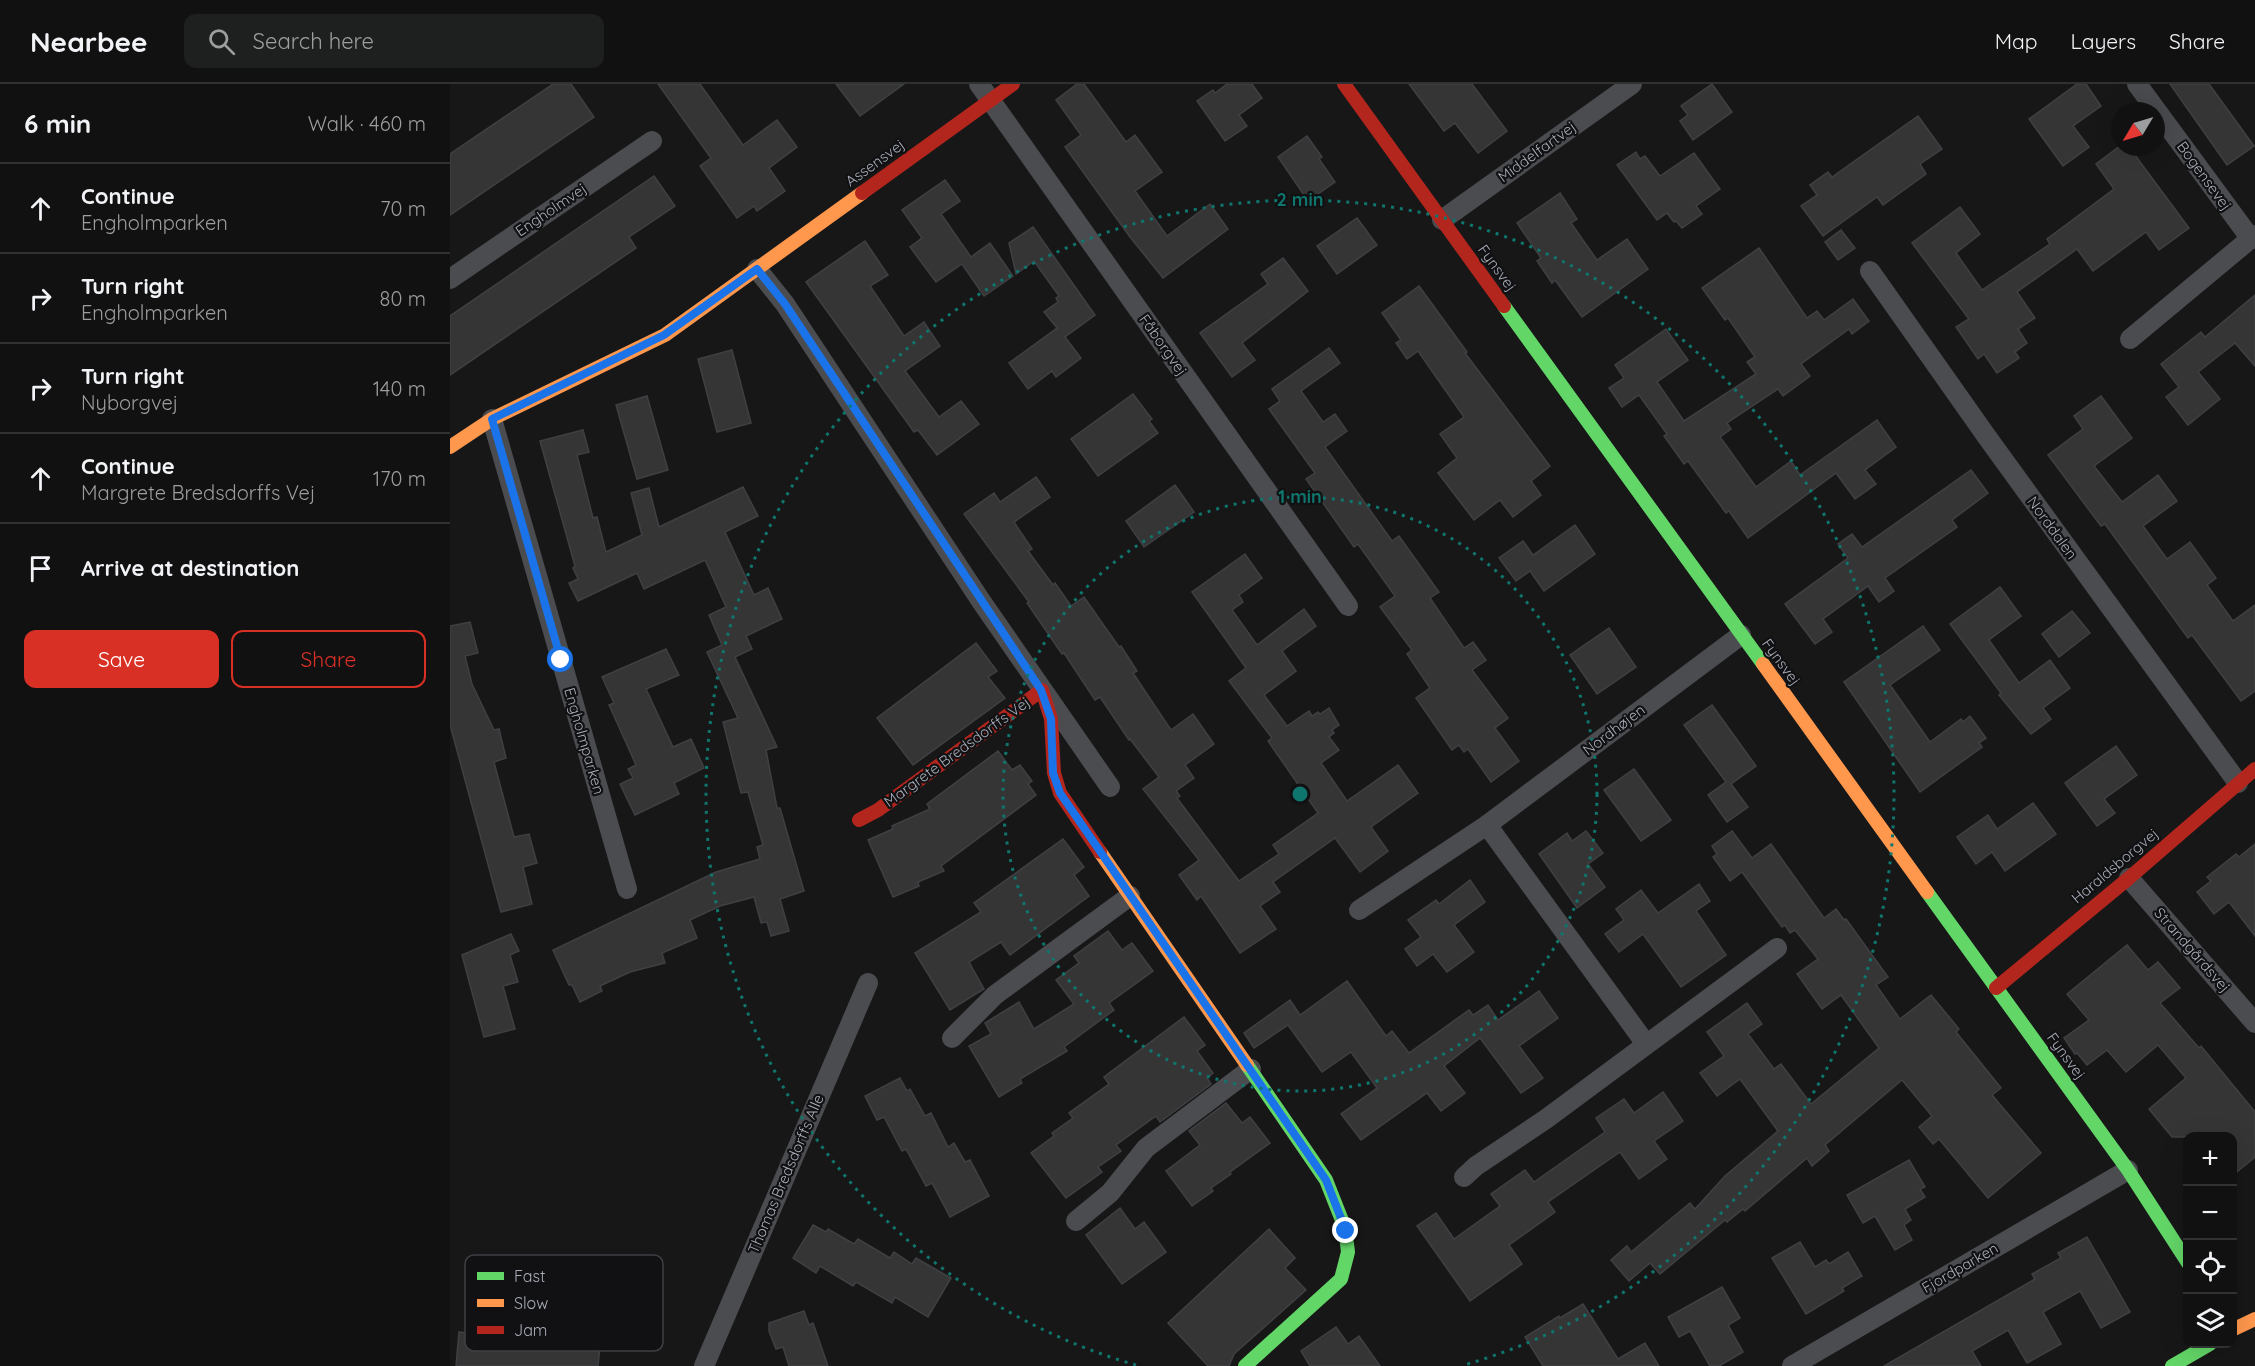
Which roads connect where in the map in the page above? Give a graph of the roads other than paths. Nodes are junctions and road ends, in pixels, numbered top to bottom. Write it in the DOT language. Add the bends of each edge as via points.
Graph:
graph roads {
  1 [pos="1013,84"];
  2 [pos="1344,84"];
  3 [pos="1632,84"];
  4 [pos="2136,84"];
  5 [pos="985,92"];
  6 [pos="652,141"];
  7 [pos="1442,220"];
  8 [pos="2253,237"];
  9 [pos="757,269"];
  10 [pos="1869,271"];
  11 [pos="450,279"];
  12 [pos="2130,339"];
  13 [pos="492,419"];
  14 [pos="450,447"];
  15 [pos="1348,606"];
  16 [pos="1741,635"];
  17 [pos="1041,690"];
  18 [pos="2255,769"];
  19 [pos="2238,783"];
  20 [pos="1110,787"];
  21 [pos="859,820"];
  22 [pos="1487,825"];
  23 [pos="2129,878"];
  24 [pos="627,889"];
  25 [pos="1130,896"];
  26 [pos="1359,910"];
  27 [pos="1777,948"];
  28 [pos="868,983"];
  29 [pos="1996,988"];
  30 [pos="2255,1023"];
  31 [pos="952,1038"];
  32 [pos="1646,1044"];
  33 [pos="1251,1069"];
  34 [pos="2128,1170"];
  35 [pos="1464,1177"];
  36 [pos="1076,1221"];
  37 [pos="2183,1257"];
  38 [pos="2255,1319"];
  39 [pos="2237,1328"];
  40 [pos="2203,1348"];
  41 [pos="704,1366"];
  42 [pos="1245,1366"];
  43 [pos="1792,1366"];
  44 [pos="2172,1366"];
  1 -- 5 [label="street, Assensvej"];
  2 -- 7 [label="street, Fynsvej"];
  3 -- 7 [label="street, Middelfartvej"];
  4 -- 8 [label="street, Bogensevej"];
  5 -- 9 [label="street, Assensvej"];
  5 -- 15 [label="street, Fåborgvej"];
  6 -- 11 [label="street, Engholmvej"];
  7 -- 16 [label="street, Fynsvej"];
  8 -- 12 [label="street, Bogensevej"];
  9 -- 13 [label="street" via="664,335"];
  9 -- 17 [label="street" via="785,304"];
  10 -- 19 [label="street, Norddalen"];
  13 -- 14 [label="street"];
  13 -- 24 [label="street, Engholmparken"];
  16 -- 22 [label="street, Nordhøjen"];
  16 -- 29 [label="street, Fynsvej"];
  17 -- 20 [label="street"];
  17 -- 21 [label="street, Margrete Bredsdorffs Vej"];
  17 -- 25 [label="street, Margrete Bredsdorffs Vej" via="1051,719 1053,773 1060,793"];
  18 -- 19 [label="street, Haraldsborgvej"];
  19 -- 23 [label="street, Haraldsborgvej"];
  22 -- 26 [label="street, Nordhøjen"];
  22 -- 32 [label="street"];
  23 -- 29 [label="street, Haraldsborgvej"];
  23 -- 30 [label="street, Strandgårdsvej"];
  25 -- 31 [label="street" via="995,995"];
  25 -- 33 [label="street, Margrete Bredsdorffs Vej"];
  27 -- 32 [label="street"];
  28 -- 41 [label="street, Thomas Bredsdorffs Alle"];
  29 -- 34 [label="street, Fynsvej"];
  32 -- 35 [label="street"];
  33 -- 36 [label="street" via="1146,1148 1110,1193"];
  33 -- 42 [label="street, Margrete Bredsdorffs Vej" via="1326,1180 1349,1248 1341,1279"];
  34 -- 37 [label="street, Fynsvej"];
  34 -- 43 [label="street, Fjordparken"];
  38 -- 39 [label="street"];
  40 -- 44 [label="street"];
}
